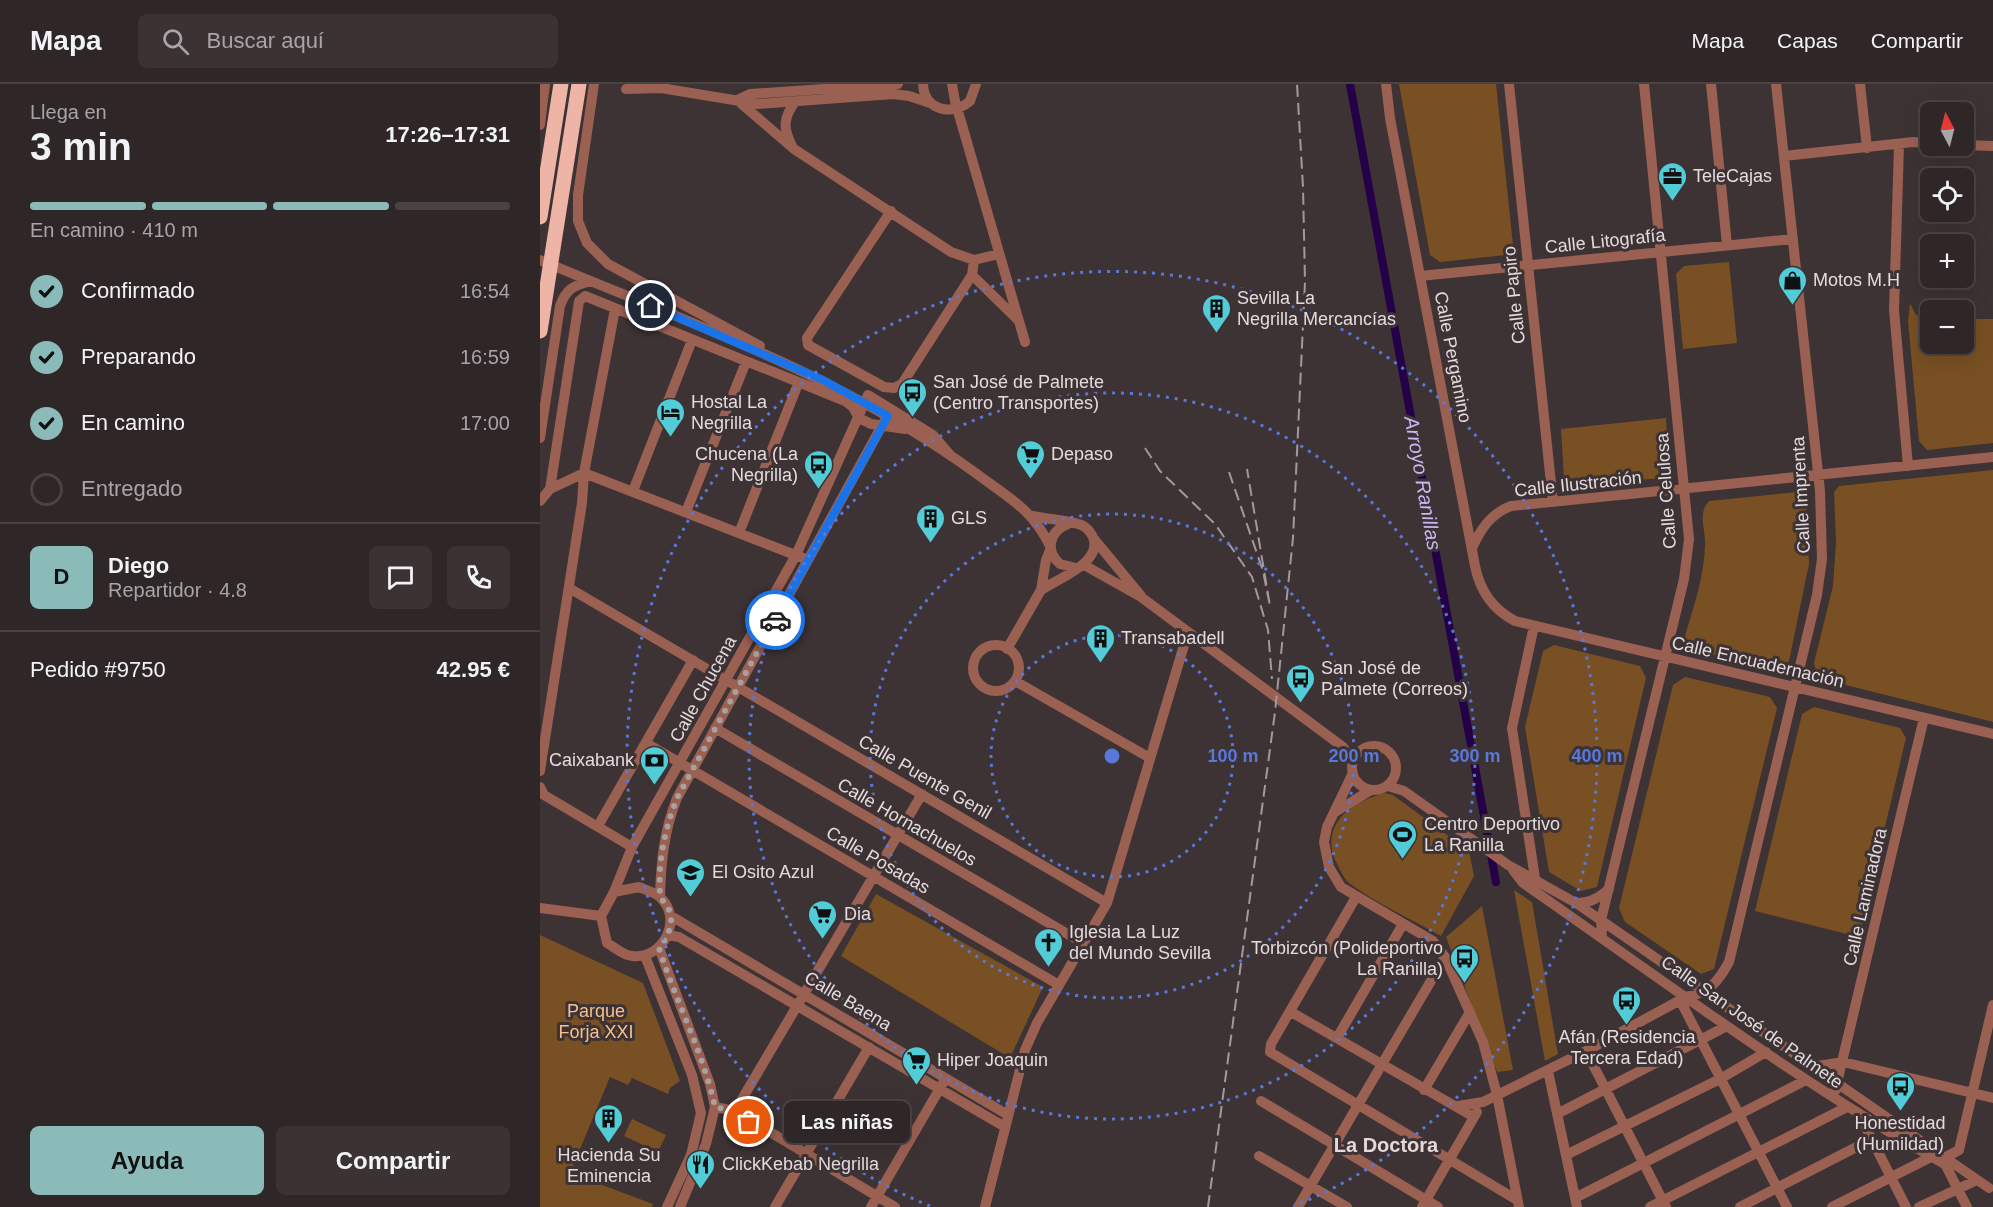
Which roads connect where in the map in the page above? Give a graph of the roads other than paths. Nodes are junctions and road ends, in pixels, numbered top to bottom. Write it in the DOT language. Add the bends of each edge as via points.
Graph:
graph roads {
  1 [pos="545,84"];
  2 [pos="561,84"];
  3 [pos="579,84"];
  4 [pos="594,84"];
  5 [pos="898,84"];
  6 [pos="923,84"];
  7 [pos="952,84"];
  8 [pos="976,84"];
  9 [pos="1386,84"];
  10 [pos="1509,84"];
  11 [pos="1644,84"];
  12 [pos="1711,84"];
  13 [pos="1776,84"];
  14 [pos="1860,84"];
  15 [pos="626,89"];
  16 [pos="737,100"];
  17 [pos="795,102"];
  18 [pos="930,103"];
  19 [pos="957,110"];
  20 [pos="540,120"];
  21 [pos="1920,142"];
  22 [pos="1974,145"];
  23 [pos="1899,146"];
  24 [pos="1993,146"];
  25 [pos="794,148"];
  26 [pos="1867,148"];
  27 [pos="1784,156"];
  28 [pos="891,211"];
  29 [pos="540,217"];
  30 [pos="1793,239"];
  31 [pos="1727,245"];
  32 [pos="1661,252"];
  33 [pos="999,254"];
  34 [pos="541,260"];
  35 [pos="974,260"];
  36 [pos="1528,265"];
  37 [pos="972,275"];
  38 [pos="1420,276"];
  39 [pos="590,280"];
  40 [pos="615,309"];
  41 [pos="1018,320"];
  42 [pos="540,331"];
  43 [pos="692,340"];
  44 [pos="734,341"];
  45 [pos="1025,342"];
  46 [pos="742,361"];
  47 [pos="793,366"];
  48 [pos="798,384"];
  49 [pos="863,402"];
  50 [pos="887,417"];
  51 [pos="859,418"];
  52 [pos="540,438"];
  53 [pos="951,456"];
  54 [pos="1993,457"];
  55 [pos="1908,466"];
  56 [pos="584,473"];
  57 [pos="1819,475"];
  58 [pos="550,489"];
  59 [pos="1685,489"];
  60 [pos="633,491"];
  61 [pos="540,501"];
  62 [pos="1552,502"];
  63 [pos="686,512"];
  64 [pos="1033,516"];
  65 [pos="1068,524"];
  66 [pos="739,533"];
  67 [pos="1094,538"];
  68 [pos="1050,548"];
  69 [pos="1472,548"];
  70 [pos="796,555"];
  71 [pos="808,560"];
  72 [pos="1081,566"];
  73 [pos="569,588"];
  74 [pos="1041,590"];
  75 [pos="1142,597"];
  76 [pos="1515,621"];
  77 [pos="1534,626"];
  78 [pos="1188,632"];
  79 [pos="1007,649"];
  80 [pos="1665,657"];
  81 [pos="693,660"];
  82 [pos="727,680"];
  83 [pos="1015,681"];
  84 [pos="738,687"];
  85 [pos="1794,687"];
  86 [pos="1924,718"];
  87 [pos="715,728"];
  88 [pos="1993,734"];
  89 [pos="646,743"];
  90 [pos="1343,747"];
  91 [pos="1361,751"];
  92 [pos="1150,758"];
  93 [pos="1353,761"];
  94 [pos="680,764"];
  95 [pos="540,771"];
  96 [pos="691,771"];
  97 [pos="1353,774"];
  98 [pos="1395,776"];
  99 [pos="1388,786"];
  100 [pos="540,787"];
  101 [pos="1371,790"];
  102 [pos="1404,791"];
  103 [pos="922,794"];
  104 [pos="1333,814"];
  105 [pos="598,826"];
  106 [pos="897,835"];
  107 [pos="632,847"];
  108 [pos="1508,865"];
  109 [pos="873,877"];
  110 [pos="1535,878"];
  111 [pos="1609,889"];
  112 [pos="614,892"];
  113 [pos="660,897"];
  114 [pos="1356,897"];
  115 [pos="1107,903"];
  116 [pos="1576,903"];
  117 [pos="540,908"];
  118 [pos="601,916"];
  119 [pos="670,916"];
  120 [pos="1601,920"];
  121 [pos="1403,924"];
  122 [pos="668,935"];
  123 [pos="1602,938"];
  124 [pos="1083,943"];
  125 [pos="659,948"];
  126 [pos="645,956"];
  127 [pos="1445,957"];
  128 [pos="1059,985"];
  129 [pos="1704,993"];
  130 [pos="804,995"];
  131 [pos="1684,999"];
  132 [pos="1993,1005"];
  133 [pos="798,1006"];
  134 [pos="1291,1012"];
  135 [pos="1470,1012"];
  136 [pos="1735,1014"];
  137 [pos="1727,1026"];
  138 [pos="1337,1038"];
  139 [pos="1701,1041"];
  140 [pos="869,1047"];
  141 [pos="1586,1051"];
  142 [pos="1766,1052"];
  143 [pos="1843,1062"];
  144 [pos="1382,1064"];
  145 [pos="1811,1067"];
  146 [pos="1548,1071"];
  147 [pos="946,1078"];
  148 [pos="1720,1079"];
  149 [pos="1806,1080"];
  150 [pos="1836,1084"];
  151 [pos="940,1089"];
  152 [pos="1424,1089"];
  153 [pos="1606,1090"];
  154 [pos="1972,1093"];
  155 [pos="1497,1095"];
  156 [pos="1993,1098"];
  157 [pos="1835,1099"];
  158 [pos="1261,1101"];
  159 [pos="1483,1102"];
  160 [pos="1357,1105"];
  161 [pos="1458,1106"];
  162 [pos="715,1107"];
  163 [pos="1847,1107"];
  164 [pos="735,1111"];
  165 [pos="1557,1114"];
  166 [pos="1859,1114"];
  167 [pos="1008,1115"];
  168 [pos="1740,1115"];
  169 [pos="1474,1117"];
  170 [pos="1625,1126"];
  171 [pos="1005,1127"];
  172 [pos="1872,1139"];
  173 [pos="1335,1145"];
  174 [pos="1758,1151"];
  175 [pos="806,1155"];
  176 [pos="1566,1155"];
  177 [pos="1259,1156"];
  178 [pos="1931,1156"];
  179 [pos="1449,1160"];
  180 [pos="1946,1161"];
  181 [pos="1644,1164"];
  182 [pos="1891,1177"];
  183 [pos="1975,1181"];
  184 [pos="1311,1185"];
  185 [pos="1777,1188"];
  186 [pos="1991,1189"];
  187 [pos="1958,1190"];
  188 [pos="877,1197"];
  189 [pos="1576,1202"];
  190 [pos="1424,1203"];
  191 [pos="1518,1204"];
  192 [pos="1665,1204"];
  193 [pos="668,1207"];
  194 [pos="680,1207"];
  195 [pos="775,1207"];
  196 [pos="871,1207"];
  197 [pos="895,1207"];
  198 [pos="985,1207"];
  199 [pos="1298,1207"];
  200 [pos="1347,1207"];
  201 [pos="1438,1207"];
  202 [pos="1650,1207"];
  203 [pos="1740,1207"];
  204 [pos="1787,1207"];
  205 [pos="1832,1207"];
  206 [pos="1906,1207"];
  207 [pos="1919,1207"];
  208 [pos="1967,1207"];
  1 -- 20 [label="street"];
  2 -- 29 [label="highway"];
  3 -- 42 [label="highway"];
  4 -- 47 [label="street" via="578,195 578,221 587,243 608,264"];
  5 -- 16 [label="street" via="750,94"];
  6 -- 18 [label="street"];
  7 -- 19 [label="street"];
  8 -- 19 [label="street" via="970,101"];
  9 -- 38 [label="street, Calle Pergamino"];
  10 -- 36 [label="street, Calle Papiro"];
  11 -- 32 [label="street, Calle Celulosa"];
  12 -- 31 [label="street"];
  13 -- 27 [label="street, Calle Imprenta"];
  14 -- 26 [label="street"];
  15 -- 16 [label="street" via="661,88"];
  16 -- 17 [label="street" via="758,104"];
  16 -- 25 [label="street"];
  17 -- 18 [label="street" via="893,94"];
  17 -- 25 [label="street" via="784,117"];
  18 -- 19 [label="street" via="944,110"];
  19 -- 33 [label="street"];
  21 -- 23 [label="street"];
  22 -- 24 [label="street"];
  23 -- 26 [label="street"];
  23 -- 55 [label="street" via="1894,310"];
  25 -- 28 [label="street"];
  26 -- 27 [label="street"];
  27 -- 30 [label="street, Calle Imprenta"];
  28 -- 35 [label="street" via="951,252"];
  28 -- 37 [label="street" via="807,338 808,345 884,387 894,388 902,384"];
  30 -- 31 [label="street, Calle Litografía"];
  30 -- 57 [label="street, Calle Imprenta"];
  31 -- 32 [label="street, Calle Litografía"];
  32 -- 36 [label="street, Calle Litografía"];
  32 -- 59 [label="street, Calle Celulosa"];
  33 -- 35 [label="street"];
  33 -- 41 [label="street"];
  34 -- 39 [label="street"];
  35 -- 37 [label="street"];
  36 -- 38 [label="street, Calle Litografía"];
  36 -- 62 [label="street, Calle Papiro"];
  37 -- 41 [label="street"];
  38 -- 69 [label="street, Calle Pergamino"];
  39 -- 44 [label="street"];
  39 -- 52 [label="street" via="571,286 560,306"];
  40 -- 43 [label="street"];
  40 -- 56 [label="street"];
  40 -- 58 [label="street" via="585,296 579,300"];
  41 -- 45 [label="street"];
  43 -- 46 [label="street"];
  43 -- 60 [label="street"];
  44 -- 46 [label="street"];
  44 -- 47 [label="street"];
  46 -- 48 [label="street"];
  46 -- 63 [label="street"];
  47 -- 49 [label="street"];
  48 -- 51 [label="street" via="845,401"];
  48 -- 66 [label="street"];
  49 -- 50 [label="street"];
  49 -- 51 [label="street, Calle Chucena"];
  50 -- 51 [label="street"];
  50 -- 53 [label="street"];
  50 -- 53 [label="street" via="933,435"];
  50 -- 71 [label="street, Calle Chucena"];
  51 -- 70 [label="street, Calle Chucena"];
  53 -- 64 [label="street"];
  54 -- 55 [label="street, Calle Ilustración"];
  55 -- 57 [label="street, Calle Ilustración"];
  56 -- 58 [label="street"];
  56 -- 60 [label="street"];
  56 -- 73 [label="street"];
  57 -- 59 [label="street, Calle Ilustración"];
  57 -- 85 [label="street, Calle Imprenta" via="1822,559 1817,596"];
  58 -- 61 [label="street"];
  59 -- 62 [label="street, Calle Ilustración"];
  59 -- 80 [label="street, Calle Celulosa" via="1689,539 1684,579"];
  60 -- 63 [label="street"];
  62 -- 69 [label="street, Calle Ilustración" via="1501,510 1481,530"];
  63 -- 66 [label="street"];
  64 -- 65 [label="street"];
  64 -- 68 [label="street"];
  65 -- 67 [label="street" via="1085,526"];
  65 -- 68 [label="street" via="1056,531"];
  66 -- 70 [label="street"];
  67 -- 72 [label="street" via="1094,552"];
  67 -- 75 [label="street"];
  68 -- 72 [label="street" via="1060,564"];
  68 -- 74 [label="street"];
  69 -- 76 [label="street, Calle Pergamino" via="1483,593 1504,616"];
  70 -- 71 [label="street"];
  70 -- 82 [label="street, Calle Chucena"];
  71 -- 84 [label="street, Calle Chucena"];
  72 -- 74 [label="street"];
  72 -- 75 [label="street"];
  73 -- 81 [label="street, Calle Puente Genil"];
  73 -- 95 [label="street"];
  74 -- 79 [label="street"];
  75 -- 78 [label="street"];
  76 -- 77 [label="street, Calle Encuadernación"];
  77 -- 80 [label="street, Calle Encuadernación"];
  77 -- 110 [label="street" via="1512,728"];
  78 -- 90 [label="street"];
  78 -- 92 [label="street"];
  79 -- 83 [label="street" via="1017,660"];
  79 -- 83 [label="street" via="994,646 981,651 974,663 974,675 981,686 995,691"];
  80 -- 85 [label="street, Calle Encuadernación"];
  80 -- 111 [label="street, Calle Celulosa"];
  81 -- 82 [label="street, Calle Puente Genil"];
  81 -- 89 [label="street"];
  82 -- 84 [label="street, Calle Puente Genil"];
  82 -- 94 [label="street, Calle Chucena"];
  83 -- 92 [label="street"];
  84 -- 87 [label="street, Calle Chucena"];
  84 -- 103 [label="street, Calle Puente Genil"];
  85 -- 86 [label="street, Calle Encuadernación"];
  85 -- 129 [label="street, Calle Imprenta" via="1729,962 1718,981"];
  86 -- 88 [label="street, Calle Encuadernación"];
  86 -- 143 [label="street, Calle Laminadora"];
  87 -- 96 [label="street, Calle Chucena"];
  87 -- 106 [label="street, Calle Hornachuelos"];
  89 -- 94 [label="street, Calle Posadas"];
  89 -- 105 [label="street"];
  90 -- 91 [label="street"];
  90 -- 93 [label="street"];
  91 -- 93 [label="street"];
  91 -- 98 [label="street" via="1374,747 1387,750 1395,762"];
  92 -- 115 [label="street"];
  93 -- 97 [label="street"];
  94 -- 96 [label="street, Calle Posadas"];
  94 -- 107 [label="street, Calle Chucena"];
  96 -- 109 [label="street, Calle Posadas"];
  96 -- 113 [label="street, Calle Chucena" via="666,826"];
  97 -- 101 [label="street" via="1359,785"];
  97 -- 104 [label="street"];
  98 -- 99 [label="street"];
  98 -- 102 [label="street, Calle San José de Palmete"];
  99 -- 101 [label="street"];
  99 -- 102 [label="street, Calle San José de Palmete"];
  100 -- 105 [label="street" via="544,795"];
  101 -- 104 [label="street"];
  102 -- 108 [label="street, Calle San José de Palmete"];
  103 -- 106 [label="street"];
  103 -- 115 [label="street, Calle Puente Genil"];
  104 -- 114 [label="street" via="1324,842 1329,867 1341,887"];
  105 -- 107 [label="street"];
  106 -- 109 [label="street"];
  106 -- 124 [label="street, Calle Hornachuelos"];
  107 -- 112 [label="street, Calle Chucena"];
  108 -- 110 [label="street, Calle San José de Palmete"];
  108 -- 123 [label="street, Calle San José de Palmete" via="1524,883"];
  109 -- 128 [label="street, Calle Posadas"];
  109 -- 130 [label="street"];
  110 -- 116 [label="street, Calle San José de Palmete"];
  111 -- 116 [label="street" via="1598,899"];
  111 -- 120 [label="street, Calle Celulosa"];
  112 -- 113 [label="street" via="639,887"];
  112 -- 118 [label="street"];
  113 -- 119 [label="street"];
  114 -- 121 [label="street"];
  114 -- 134 [label="street"];
  115 -- 124 [label="street"];
  116 -- 120 [label="street, Calle San José de Palmete"];
  117 -- 118 [label="street"];
  118 -- 126 [label="street" via="607,943 630,957"];
  119 -- 122 [label="street"];
  119 -- 130 [label="street, Calle Baena"];
  120 -- 123 [label="street, Calle Celulosa"];
  120 -- 129 [label="street, Calle San José de Palmete"];
  121 -- 127 [label="street" via="1433,941"];
  121 -- 138 [label="street"];
  122 -- 125 [label="street"];
  122 -- 133 [label="street, Calle Baena" via="680,937"];
  123 -- 131 [label="street, Calle San José de Palmete"];
  124 -- 128 [label="street"];
  125 -- 126 [label="street"];
  125 -- 162 [label="street"];
  126 -- 193 [label="street" via="692,1075 701,1113 691,1155"];
  127 -- 135 [label="street"];
  127 -- 144 [label="street"];
  128 -- 167 [label="street" via="1025,1050"];
  129 -- 131 [label="street"];
  129 -- 136 [label="street, Calle San José de Palmete"];
  130 -- 133 [label="street"];
  130 -- 147 [label="street, Calle Baena"];
  131 -- 136 [label="street"];
  131 -- 137 [label="street, Calle San José de Palmete"];
  131 -- 139 [label="street"];
  131 -- 141 [label="street"];
  132 -- 154 [label="street"];
  133 -- 140 [label="street, Calle Baena"];
  133 -- 164 [label="street"];
  134 -- 138 [label="street"];
  134 -- 160 [label="street" via="1269,1049 1271,1054"];
  135 -- 152 [label="street"];
  135 -- 155 [label="street" via="1483,1042"];
  136 -- 145 [label="street, Calle San José de Palmete"];
  137 -- 139 [label="street"];
  137 -- 142 [label="street, Calle San José de Palmete"];
  138 -- 144 [label="street"];
  139 -- 148 [label="street"];
  139 -- 153 [label="street"];
  140 -- 151 [label="street, Calle Baena"];
  140 -- 175 [label="street"];
  141 -- 146 [label="street"];
  141 -- 153 [label="street"];
  142 -- 148 [label="street"];
  142 -- 149 [label="street, Calle San José de Palmete"];
  143 -- 145 [label="street"];
  143 -- 150 [label="street, Calle Laminadora"];
  143 -- 154 [label="street"];
  144 -- 152 [label="street"];
  144 -- 160 [label="street"];
  145 -- 150 [label="street, Calle San José de Palmete"];
  146 -- 155 [label="street"];
  146 -- 165 [label="street"];
  147 -- 151 [label="street"];
  147 -- 167 [label="street, Calle Baena"];
  148 -- 168 [label="street"];
  148 -- 170 [label="street"];
  149 -- 157 [label="street, Calle San José de Palmete"];
  149 -- 168 [label="street"];
  150 -- 157 [label="street, Calle Laminadora"];
  150 -- 180 [label="street, Calle San José de Palmete"];
  151 -- 171 [label="street, Calle Baena"];
  151 -- 188 [label="street"];
  152 -- 161 [label="street"];
  153 -- 165 [label="street"];
  153 -- 170 [label="street"];
  154 -- 156 [label="street"];
  154 -- 180 [label="street" via="1959,1150"];
  155 -- 159 [label="street"];
  155 -- 191 [label="street"];
  157 -- 163 [label="street, Calle San José de Palmete"];
  158 -- 173 [label="street"];
  159 -- 161 [label="street"];
  159 -- 169 [label="street"];
  160 -- 173 [label="street"];
  160 -- 179 [label="street"];
  161 -- 169 [label="street"];
  162 -- 164 [label="street"];
  162 -- 194 [label="street" via="706,1144"];
  163 -- 166 [label="street, Calle San José de Palmete"];
  163 -- 174 [label="street"];
  164 -- 175 [label="street"];
  165 -- 176 [label="street"];
  166 -- 172 [label="street"];
  166 -- 178 [label="street, Calle San José de Palmete"];
  167 -- 171 [label="street"];
  168 -- 174 [label="street"];
  168 -- 181 [label="street"];
  169 -- 179 [label="street"];
  170 -- 176 [label="street"];
  170 -- 181 [label="street"];
  171 -- 198 [label="street"];
  172 -- 182 [label="street"];
  172 -- 185 [label="street"];
  173 -- 184 [label="street"];
  173 -- 190 [label="street"];
  174 -- 185 [label="street"];
  174 -- 192 [label="street"];
  175 -- 188 [label="street"];
  175 -- 195 [label="street"];
  176 -- 189 [label="street"];
  177 -- 184 [label="street"];
  178 -- 180 [label="street, Calle San José de Palmete"];
  178 -- 182 [label="street"];
  179 -- 190 [label="street"];
  179 -- 191 [label="street"];
  180 -- 183 [label="street, Calle San José de Palmete"];
  180 -- 186 [label="street, Calle San José de Palmete"];
  180 -- 187 [label="street"];
  181 -- 189 [label="street"];
  181 -- 192 [label="street"];
  182 -- 205 [label="street"];
  182 -- 206 [label="street"];
  183 -- 186 [label="street, Calle San José de Palmete"];
  183 -- 187 [label="street"];
  184 -- 199 [label="street"];
  184 -- 200 [label="street"];
  185 -- 203 [label="street"];
  185 -- 204 [label="street"];
  187 -- 207 [label="street"];
  187 -- 208 [label="street"];
  188 -- 196 [label="street"];
  188 -- 197 [label="street"];
  190 -- 201 [label="street"];
  192 -- 202 [label="street"];
}
